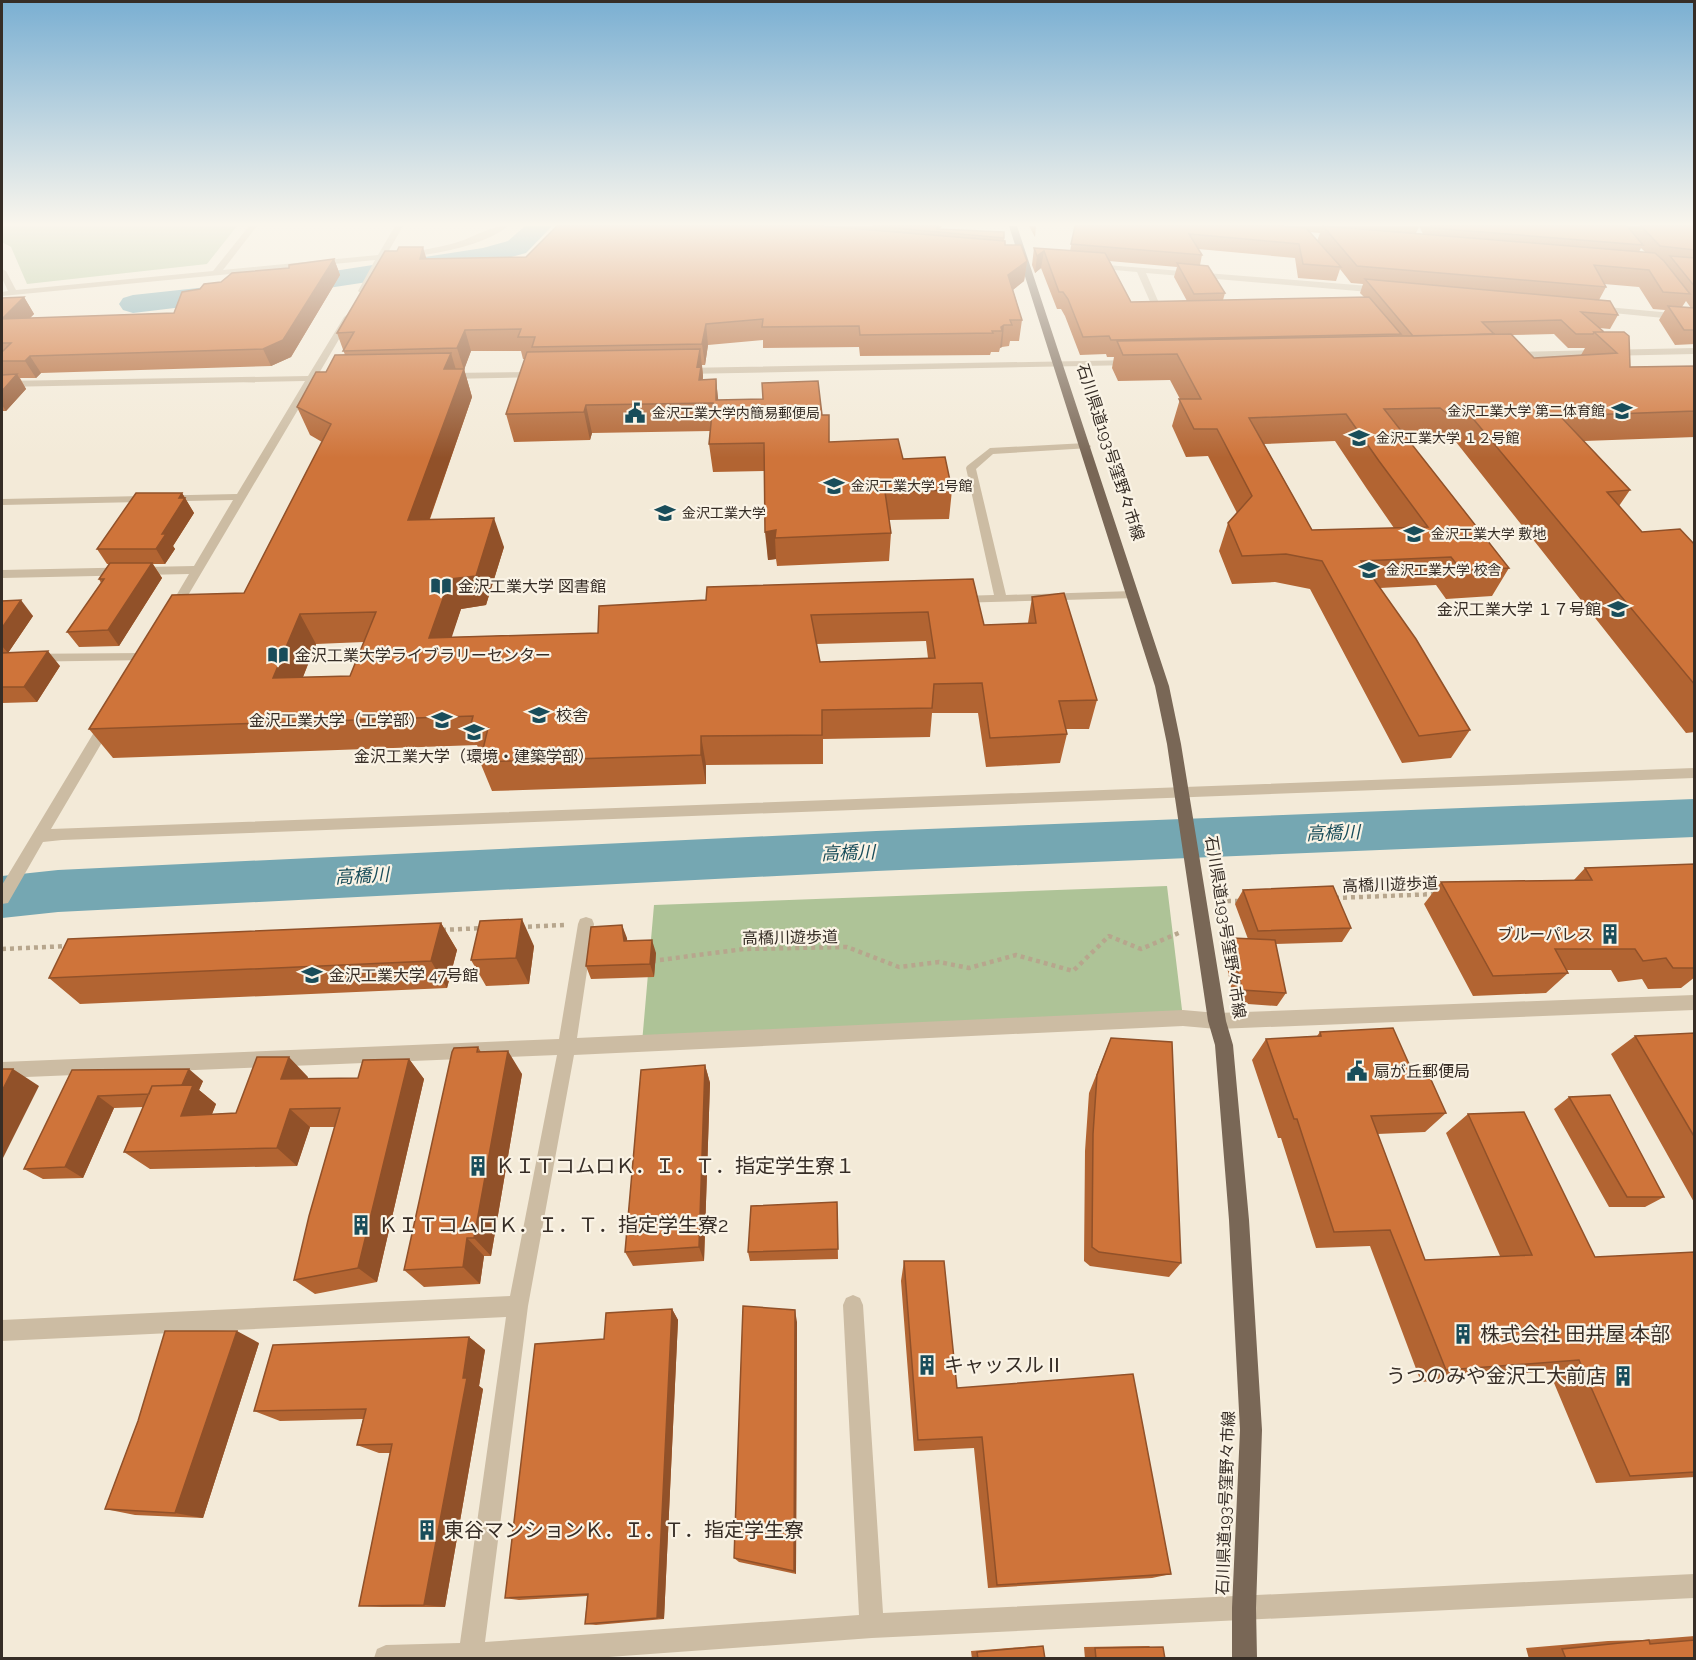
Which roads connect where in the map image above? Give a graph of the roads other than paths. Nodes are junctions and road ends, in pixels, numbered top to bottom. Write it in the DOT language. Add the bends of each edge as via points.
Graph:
graph roads {
  1 [pos="355,303"];
  2 [pos="1039,303"];
  3 [pos="1155,303"];
  4 [pos="1584,308"];
  5 [pos="1683,309"];
  6 [pos="1170,313"];
  7 [pos="1693,319"];
  8 [pos="1695,351"];
  9 [pos="1498,355"];
  10 [pos="1148,361"];
  11 [pos="1059,363"];
  12 [pos="671,371"];
  13 [pos="552,374"];
  14 [pos="434,376"];
  15 [pos="313,378"];
  16 [pos="339,378"];
  17 [pos="2,384"];
  18 [pos="1086,446"];
  19 [pos="241,496"];
  20 [pos="2,502"];
  21 [pos="198,570"];
  22 [pos="2,574"];
  23 [pos="1133,595"];
  24 [pos="1001,599"];
  25 [pos="942,600"];
  26 [pos="169,619"];
  27 [pos="146,657"];
  28 [pos="3,660"];
  29 [pos="115,708"];
  30 [pos="1695,773"];
  31 [pos="1182,794"];
  32 [pos="37,837"];
  33 [pos="2,898"];
  34 [pos="586,924"];
  35 [pos="1695,1003"];
  36 [pos="1217,1021"];
  37 [pos="567,1047"];
  38 [pos="2,1070"];
  39 [pos="853,1305"];
  40 [pos="518,1306"];
  41 [pos="2,1330"];
  42 [pos="1695,1586"];
  43 [pos="1244,1608"];
  44 [pos="872,1626"];
  45 [pos="470,1657"];
  46 [pos="386,1659"];
  47 [pos="1245,1659"];
  1 -- 15 [label="street"];
  2 -- 11 [label="main road, 石川県道193号窪野々市線"];
  3 -- 6 [label="street" via="1159,313"];
  4 -- 7 [label="street"];
  5 -- 7 [label="street"];
  8 -- 9 [label="street"];
  10 -- 11 [label="street"];
  11 -- 12 [label="street"];
  11 -- 18 [label="main road, 石川県道193号窪野々市線"];
  13 -- 14 [label="street"];
  15 -- 16 [label="street"];
  15 -- 17 [label="street"];
  15 -- 19 [label="street"];
  18 -- 23 [label="main road, 石川県道193号窪野々市線"];
  18 -- 24 [label="street" via="990,451 971,468"];
  19 -- 20 [label="street"];
  19 -- 21 [label="street"];
  21 -- 22 [label="street"];
  21 -- 26 [label="street"];
  23 -- 24 [label="street"];
  23 -- 31 [label="main road, 石川県道193号窪野々市線" via="1162,686"];
  24 -- 25 [label="street"];
  27 -- 28 [label="street"];
  29 -- 32 [label="street"];
  30 -- 31 [label="street"];
  31 -- 32 [label="street"];
  31 -- 36 [label="main road, 石川県道193号窪野々市線"];
  32 -- 33 [label="street"];
  34 -- 37 [label="street"];
  35 -- 36 [label="street"];
  36 -- 37 [label="street" via="1172,1018"];
  36 -- 43 [label="main road, 石川県道193号窪野々市線" via="1224,1045 1239,1220 1251,1430"];
  37 -- 38 [label="street"];
  37 -- 40 [label="street"];
  39 -- 44 [label="street"];
  40 -- 41 [label="street"];
  40 -- 45 [label="street"];
  42 -- 43 [label="street"];
  43 -- 44 [label="street"];
  43 -- 47 [label="main road, 石川県道193号窪野々市線"];
  44 -- 45 [label="street"];
  45 -- 46 [label="street"];
}
